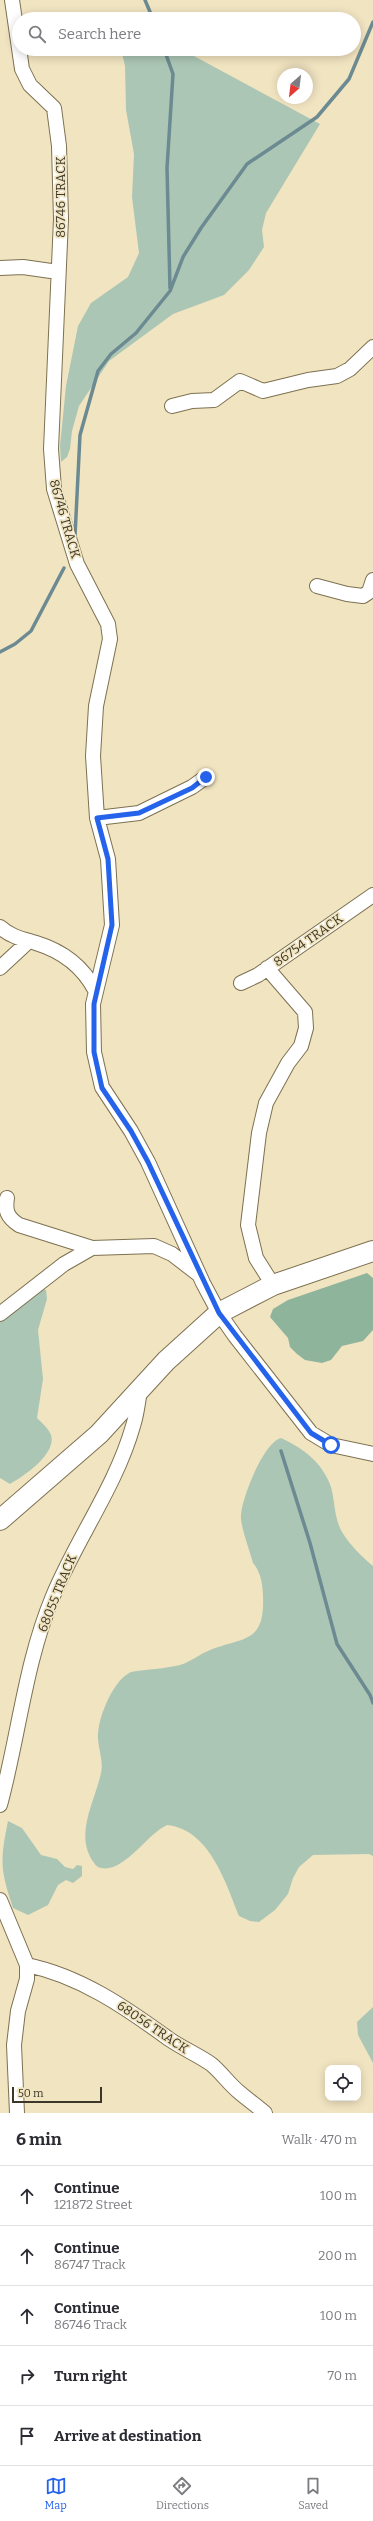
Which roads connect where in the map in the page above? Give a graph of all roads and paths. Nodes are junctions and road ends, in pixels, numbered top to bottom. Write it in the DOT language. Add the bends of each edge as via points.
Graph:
graph roads {
  1 [pos="12,0"];
  2 [pos="14,12"];
  3 [pos="20,56"];
  4 [pos="0,268"];
  5 [pos="58,272"];
  6 [pos="373,347"];
  7 [pos="172,406"];
  8 [pos="373,580"];
  9 [pos="317,586"];
  10 [pos="206,777"];
  11 [pos="97,818"];
  12 [pos="373,895"];
  13 [pos="0,927"];
  14 [pos="29,941"];
  15 [pos="0,968"];
  16 [pos="267,968"];
  17 [pos="241,983"];
  18 [pos="95,990"];
  19 [pos="7,1198"];
  20 [pos="92,1248"];
  21 [pos="373,1251"];
  22 [pos="200,1275"];
  23 [pos="273,1285"];
  24 [pos="219,1313"];
  25 [pos="0,1314"];
  26 [pos="140,1390"];
  27 [pos="373,1454"];
  28 [pos="0,1520"];
  29 [pos="0,1804"];
  30 [pos="0,1900"];
  31 [pos="26,1965"];
  32 [pos="17,2113"];
  33 [pos="265,2113"];
  1 -- 2 [label="street, 86746 TRACK"];
  3 -- 5 [label="street, 86746 TRACK" via="25,78 48,99 57,117 61,187"];
  4 -- 5 [label="street" via="23,267"];
  5 -- 11 [label="street, 86746 TRACK" via="50,449 54,489 77,564 108,624 110,640 100,682 94,725"];
  6 -- 7 [label="street" via="350,369 337,376 263,391 240,381 214,400 192,401"];
  8 -- 9 [label="street" via="369,592 364,596"];
  10 -- 11 [label="street" via="192,788 139,813"];
  11 -- 18 [label="street, 86746 TRACK" via="108,859 112,925"];
  12 -- 16 [label="street, 86754 TRACK"];
  13 -- 14 [label="street" via="8,934"];
  14 -- 15 [label="street"];
  14 -- 18 [label="street" via="53,949 70,960 89,978"];
  16 -- 17 [label="street, 86754 TRACK"];
  16 -- 23 [label="street" via="305,1012 306,1028 301,1046 288,1063 266,1103 259,1133 248,1225 250,1242 256,1258"];
  18 -- 22 [label="street, 86746 TRACK" via="94,1052 102,1088 148,1162"];
  19 -- 20 [label="street" via="10,1219 19,1225"];
  20 -- 22 [label="street" via="154,1246 172,1254"];
  20 -- 25 [label="street" via="64,1264"];
  21 -- 23 [label="street"];
  22 -- 24 [label="street, 86746 TRACK"];
  23 -- 24 [label="street"];
  24 -- 26 [label="street" via="166,1361"];
  24 -- 27 [label="street, 86746 TRACK" via="311,1433 331,1445"];
  26 -- 28 [label="street" via="70,1461"];
  26 -- 29 [label="street, 68055 TRACK" via="133,1426 124,1450 70,1558 42,1629 28,1674 16,1742"];
  30 -- 31 [label="street"];
  31 -- 32 [label="street" via="27,1979 18,2011 14,2046"];
  31 -- 33 [label="street, 68056 TRACK" via="55,1972 107,1996 170,2040 210,2064"];
}
